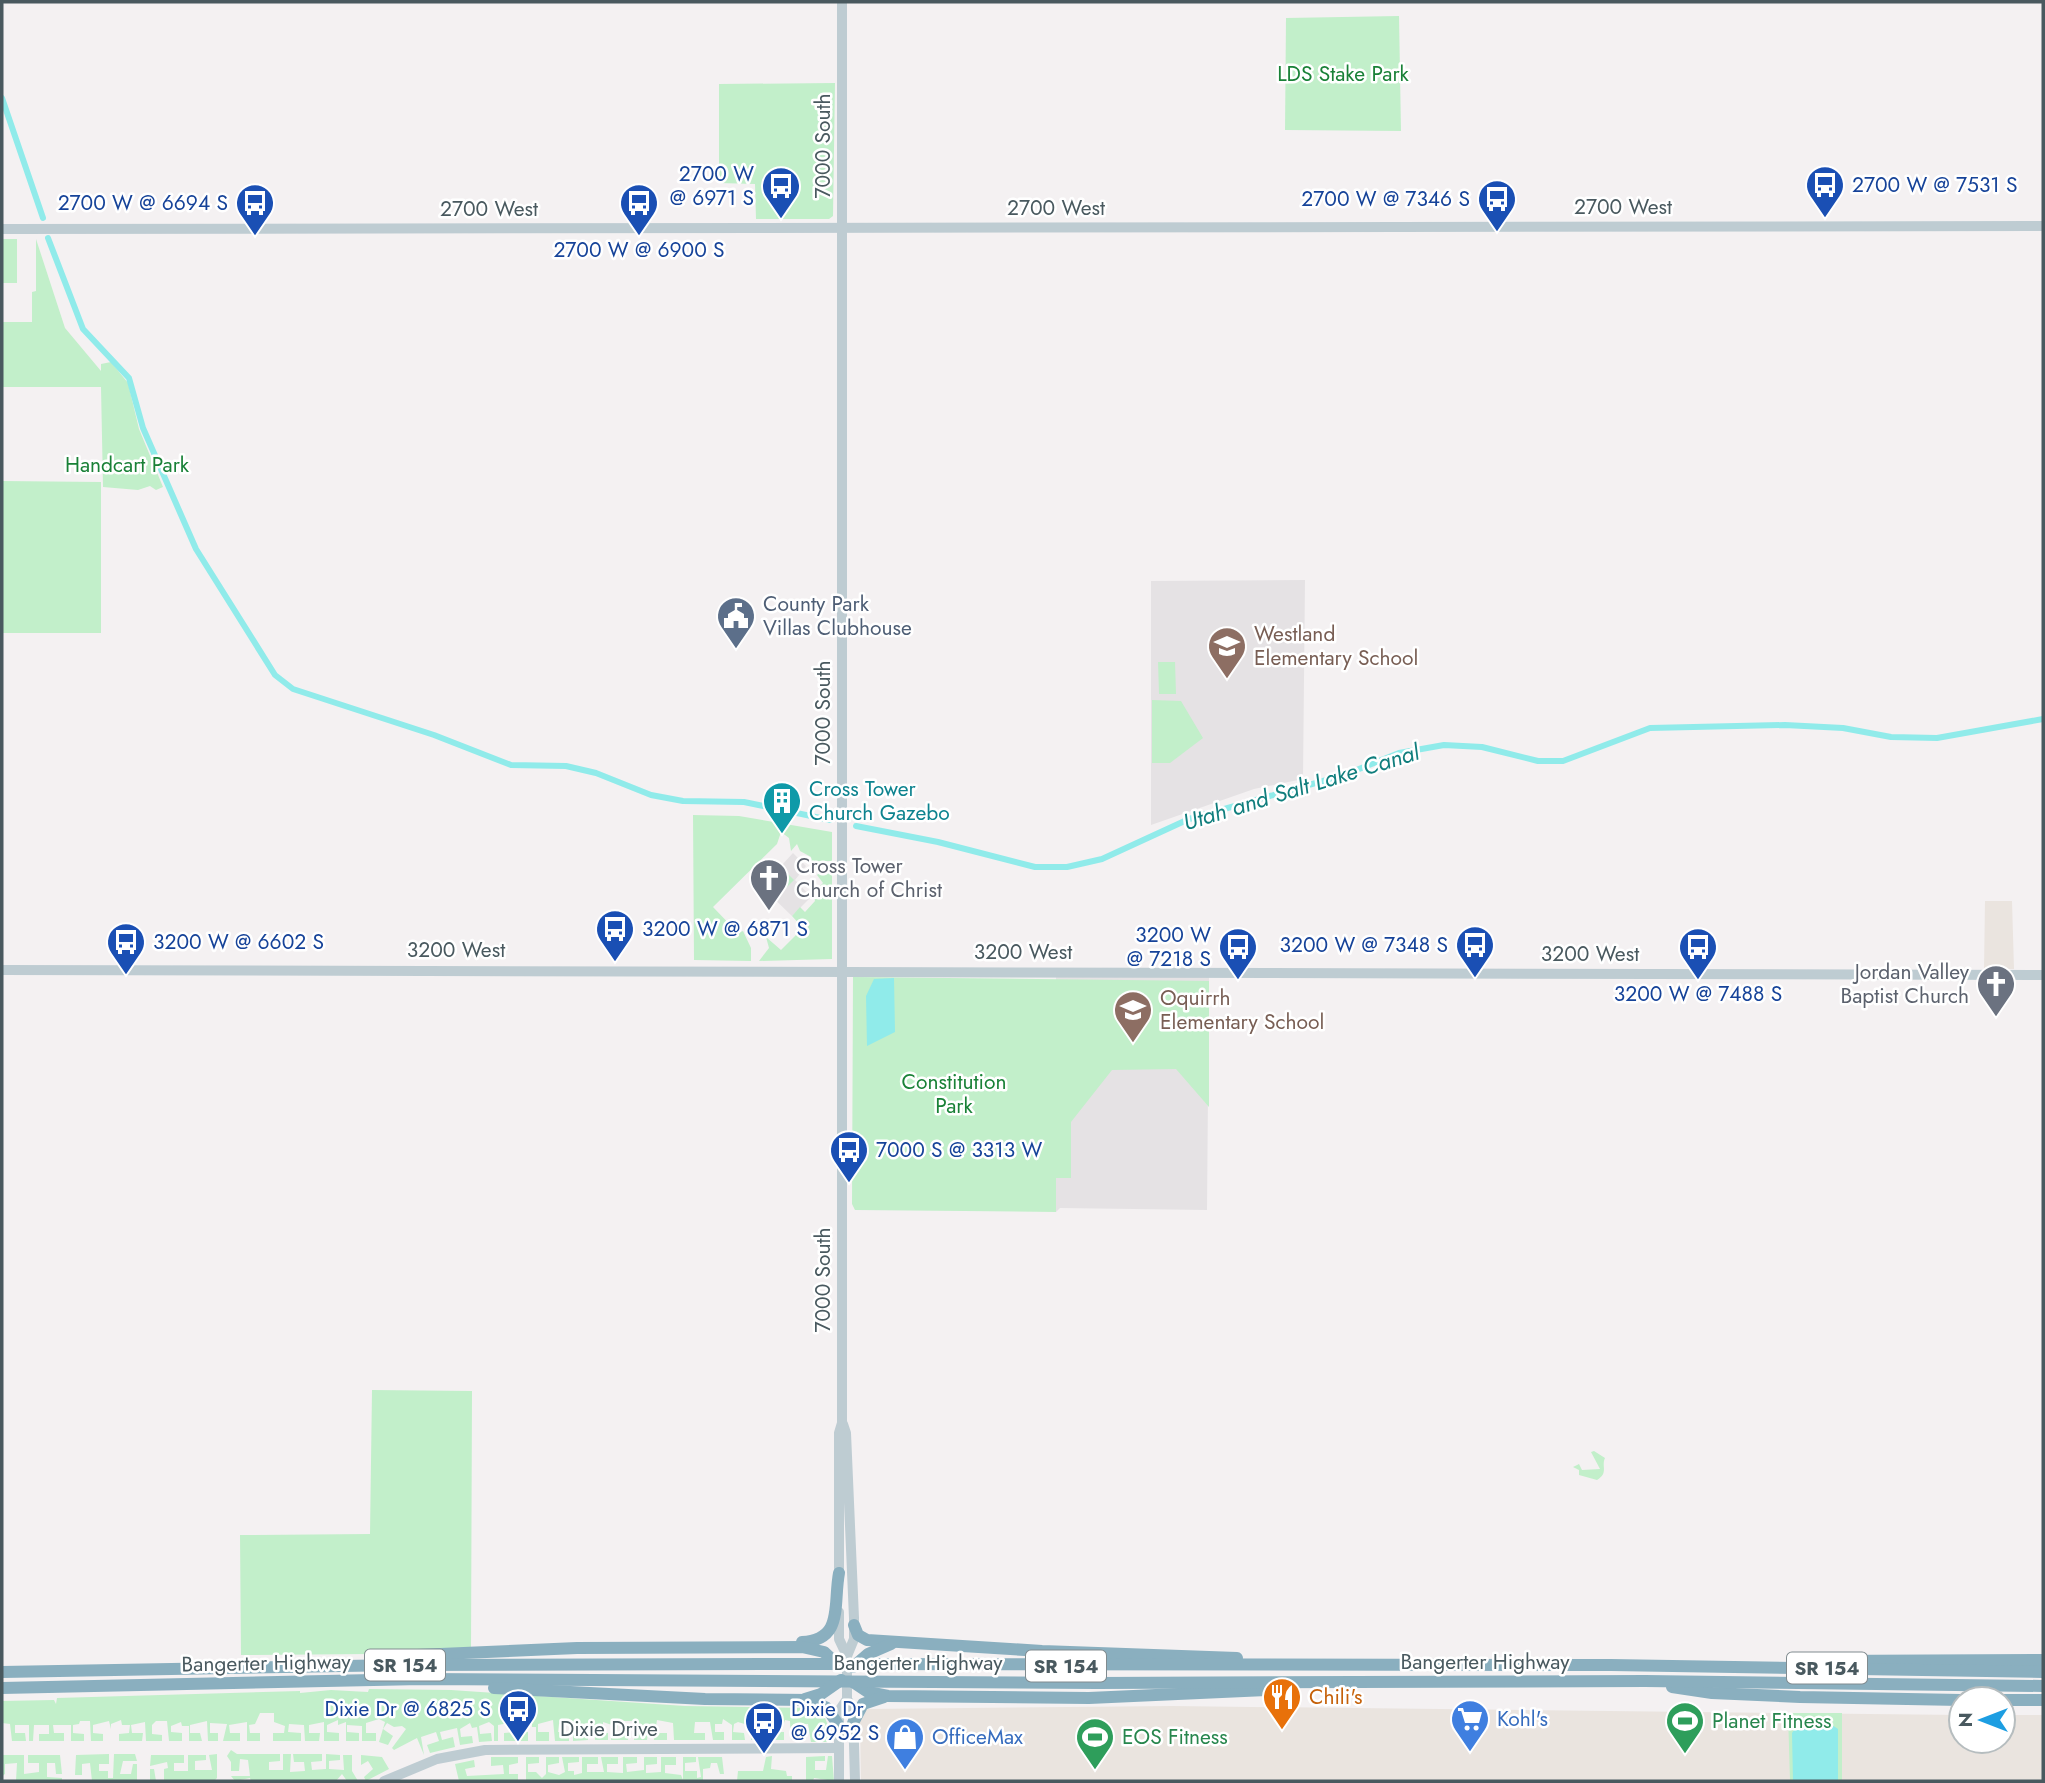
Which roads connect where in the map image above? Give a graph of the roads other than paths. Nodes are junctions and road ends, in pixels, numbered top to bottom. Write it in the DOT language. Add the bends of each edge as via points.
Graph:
graph roads {
  1 [pos="842,2"];
  2 [pos="2043,226"];
  3 [pos="842,227"];
  4 [pos="2,229"];
  5 [pos="843,969"];
  6 [pos="2,970"];
  7 [pos="2043,975"];
  8 [pos="842,1423"];
  9 [pos="839,1573"];
  10 [pos="854,1625"];
  11 [pos="902,1642"];
  12 [pos="778,1648"];
  13 [pos="847,1656"];
  14 [pos="2043,1660"];
  15 [pos="1291,1665"];
  16 [pos="328,1666"];
  17 [pos="1744,1667"];
  18 [pos="2,1672"];
  19 [pos="2043,1672"];
  20 [pos="847,1674"];
  21 [pos="421,1679"];
  22 [pos="1446,1681"];
  23 [pos="1645,1681"];
  24 [pos="2043,1686"];
  25 [pos="4,1689"];
  26 [pos="888,1696"];
  27 [pos="801,1699"];
  28 [pos="847,1699"];
  29 [pos="1947,1700"];
  30 [pos="2017,1700"];
  31 [pos="2043,1700"];
  32 [pos="853,1723"];
  33 [pos="839,1726"];
  34 [pos="839,1748"];
  35 [pos="384,1781"];
  36 [pos="839,1781"];
  37 [pos="855,1781"];
  1 -- 3 [label="main road, 7000 South"];
  2 -- 3 [label="main road, 2700 West"];
  3 -- 4 [label="main road, 2700 West"];
  3 -- 5 [label="main road, 7000 South"];
  5 -- 6 [label="main road, 3200 West"];
  5 -- 7 [label="main road, 3200 West"];
  5 -- 8 [label="main road, 7000 South"];
  8 -- 9 [label="main road, 7000 South"];
  8 -- 10 [label="main road, 7000 South"];
  9 -- 12 [label="highway" via="828,1634"];
  9 -- 13 [label="main road, 7000 South" via="839,1639"];
  10 -- 11 [label="highway" via="867,1640"];
  10 -- 13 [label="main road, 7000 South"];
  11 -- 15 [label="highway" via="1219,1657"];
  11 -- 20 [label="highway" via="874,1650"];
  12 -- 16 [label="highway" via="531,1650 375,1657"];
  12 -- 20 [label="highway" via="819,1650"];
  13 -- 20 [label="main road, 7000 South"];
  14 -- 17 [label="highway" via="1839,1660"];
  15 -- 16 [label="highway, Bangerter Highway / SR 154"];
  15 -- 17 [label="highway, Bangerter Highway / SR 154"];
  16 -- 18 [label="highway, Bangerter Highway / SR 154"];
  17 -- 19 [label="highway, Bangerter Highway / SR 154"];
  20 -- 26 [label="highway" via="864,1690"];
  20 -- 27 [label="highway" via="821,1694"];
  20 -- 28 [label="main road, 7000 South"];
  21 -- 22 [label="highway, Bangerter Highway / SR 154"];
  21 -- 25 [label="highway, Bangerter Highway / SR 154"];
  21 -- 27 [label="highway" via="554,1692"];
  22 -- 23 [label="highway, Bangerter Highway / SR 154"];
  22 -- 26 [label="highway" via="1088,1698"];
  23 -- 24 [label="highway, Bangerter Highway / SR 154"];
  23 -- 29 [label="highway" via="1712,1693"];
  26 -- 32 [label="highway" via="863,1704"];
  27 -- 33 [label="highway" via="823,1705"];
  28 -- 32 [label="main road, 7000 South"];
  28 -- 33 [label="main road, 7000 South" via="839,1711"];
  30 -- 31 [label="highway"];
  32 -- 37 [label="main road, 7000 South"];
  33 -- 34 [label="main road, 7000 South"];
  34 -- 35 [label="main road, Dixie Drive" via="485,1750 437,1759"];
  34 -- 36 [label="main road, 7000 South"];
}
